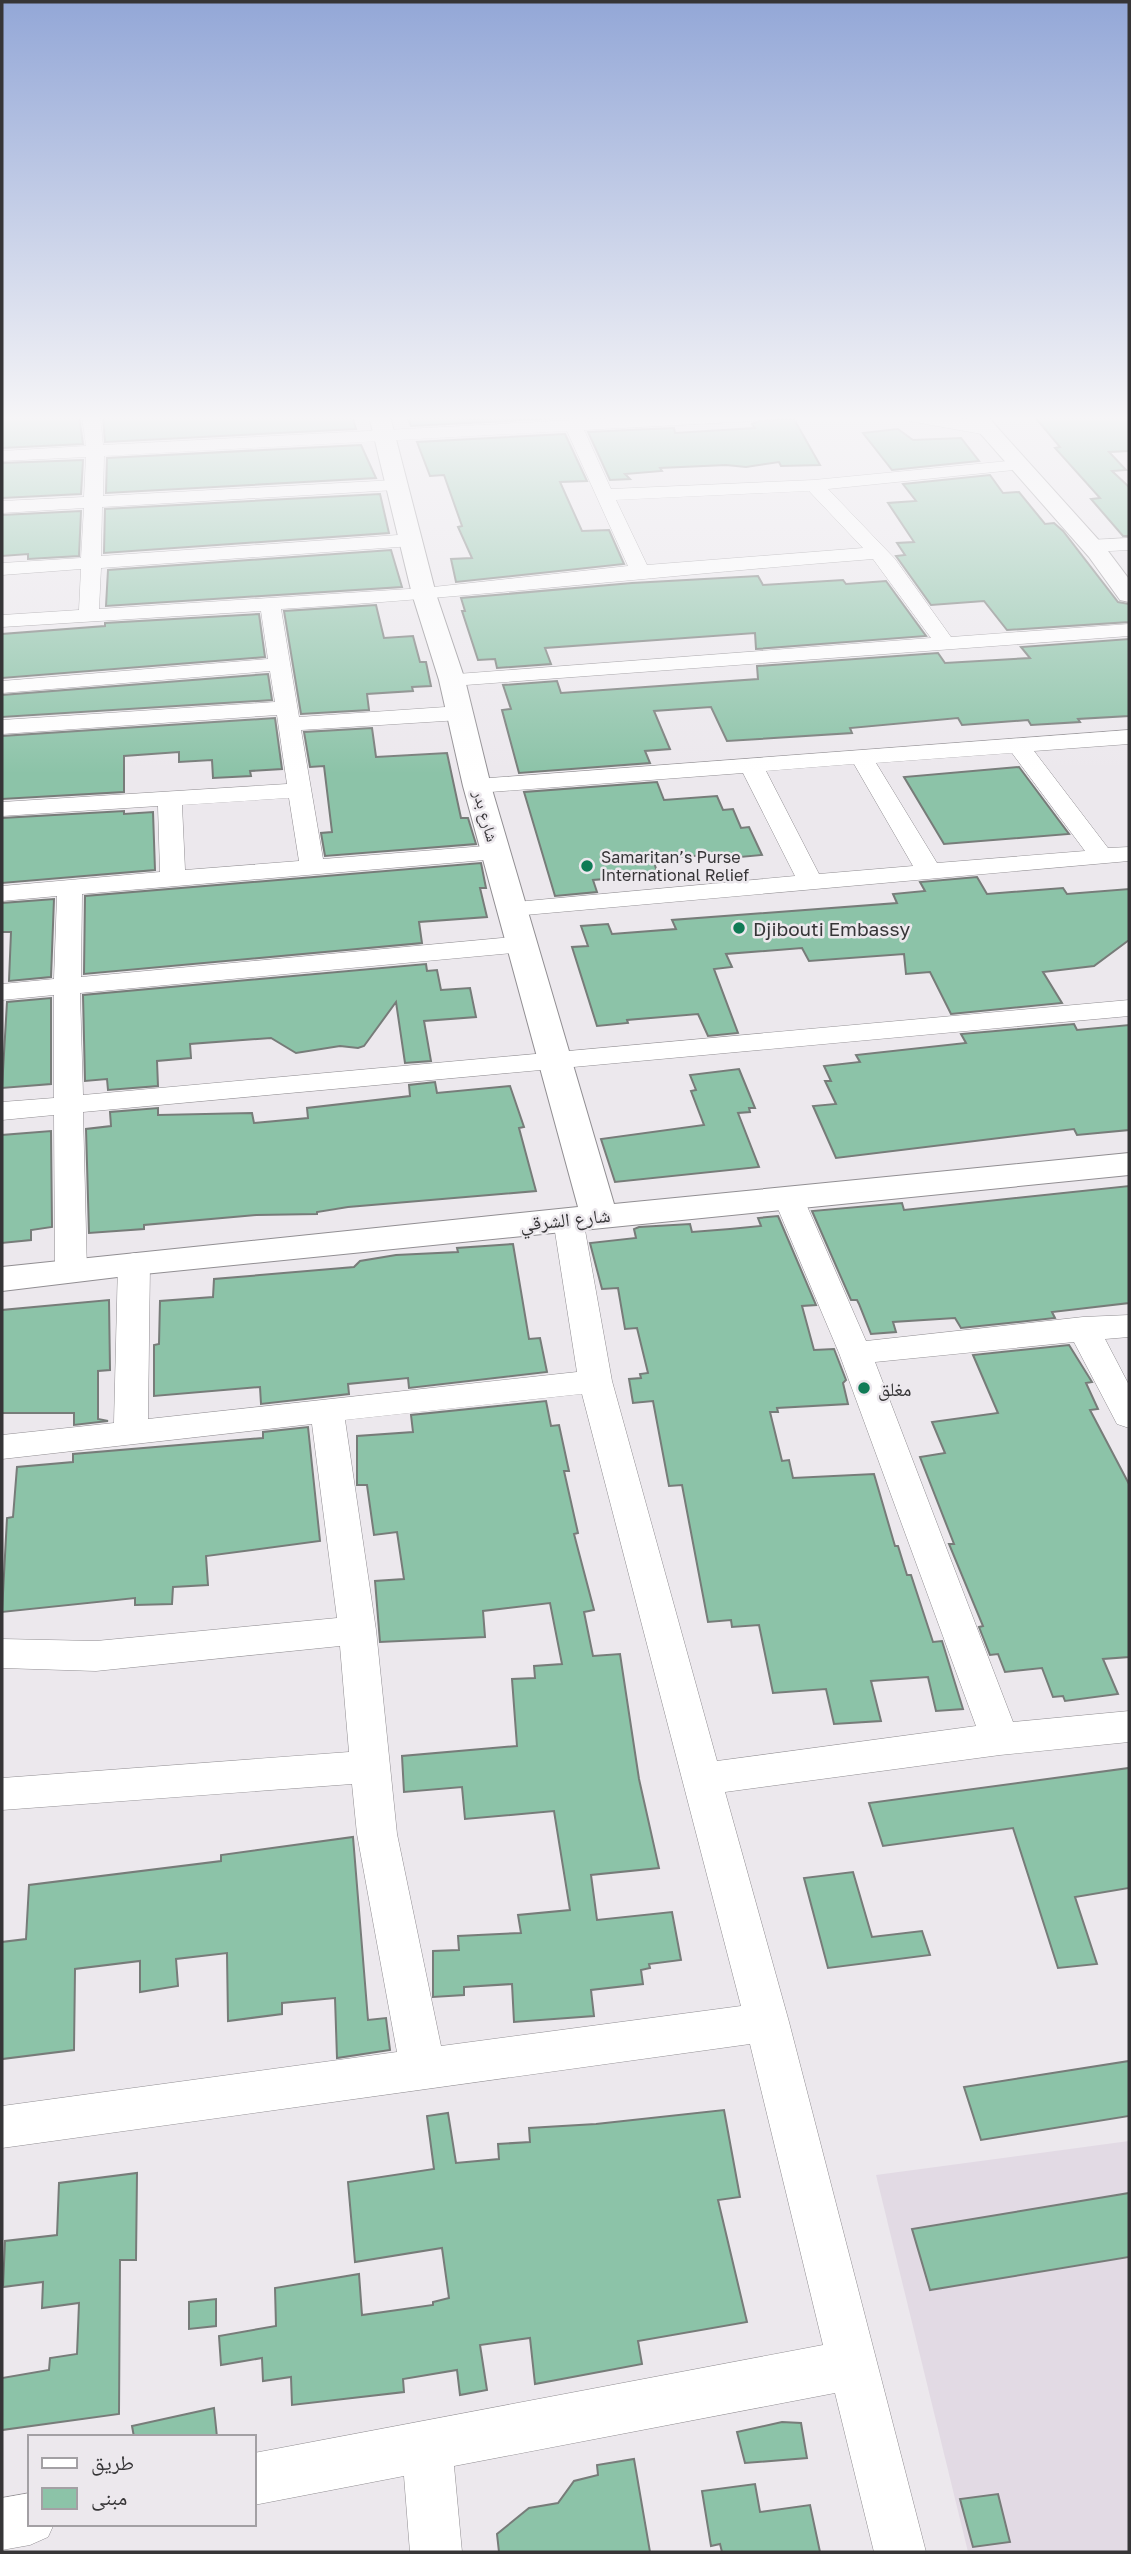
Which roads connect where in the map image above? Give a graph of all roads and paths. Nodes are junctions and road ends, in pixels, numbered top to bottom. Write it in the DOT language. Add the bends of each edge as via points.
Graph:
graph roads {
  1 [pos="92,535"];
  2 [pos="410,535"];
  3 [pos="624,535"];
  4 [pos="860,535"];
  5 [pos="1081,535"];
  6 [pos="412,540"];
  7 [pos="1129,544"];
  8 [pos="1091,546"];
  9 [pos="876,553"];
  10 [pos="91,563"];
  11 [pos="2,569"];
  12 [pos="640,571"];
  13 [pos="424,594"];
  14 [pos="1129,595"];
  15 [pos="270,605"];
  16 [pos="89,616"];
  17 [pos="2,621"];
  18 [pos="1129,630"];
  19 [pos="945,643"];
  20 [pos="281,664"];
  21 [pos="214,670"];
  22 [pos="452,680"];
  23 [pos="39,684"];
  24 [pos="2,687"];
  25 [pos="217,712"];
  26 [pos="460,713"];
  27 [pos="288,716"];
  28 [pos="37,724"];
  29 [pos="2,727"];
  30 [pos="1129,737"];
  31 [pos="1018,746"];
  32 [pos="862,758"];
  33 [pos="752,767"];
  34 [pos="477,786"];
  35 [pos="300,790"];
  36 [pos="170,798"];
  37 [pos="2,809"];
  38 [pos="497,852"];
  39 [pos="1129,855"];
  40 [pos="1102,857"];
  41 [pos="312,866"];
  42 [pos="929,871"];
  43 [pos="173,877"];
  44 [pos="811,883"];
  45 [pos="70,889"];
  46 [pos="2,893"];
  47 [pos="514,908"];
  48 [pos="523,944"];
  49 [pos="67,988"];
  50 [pos="2,992"];
  51 [pos="1129,1008"];
  52 [pos="556,1058"];
  53 [pos="70,1105"];
  54 [pos="2,1111"];
  55 [pos="1129,1164"];
  56 [pos="788,1198"];
  57 [pos="584,1217"];
  58 [pos="134,1262"];
  59 [pos="71,1272"];
  60 [pos="2,1279"];
  61 [pos="1129,1326"];
  62 [pos="1083,1328"];
  63 [pos="855,1353"];
  64 [pos="595,1381"];
  65 [pos="327,1410"];
  66 [pos="1129,1416"];
  67 [pos="131,1432"];
  68 [pos="2,1447"];
  69 [pos="357,1630"];
  70 [pos="2,1654"];
  71 [pos="1129,1727"];
  72 [pos="1000,1739"];
  73 [pos="368,1767"];
  74 [pos="701,1779"];
  75 [pos="2,1794"];
  76 [pos="767,2022"];
  77 [pos="423,2070"];
  78 [pos="2,2127"];
  79 [pos="854,2364"];
  80 [pos="427,2449"];
  81 [pos="256,2479"];
  82 [pos="28,2519"];
  83 [pos="2,2524"];
  84 [pos="436,2552"];
  85 [pos="900,2552"];
  1 -- 10 [label="street"];
  2 -- 6 [label="street, شارع بدر"];
  3 -- 12 [label="street"];
  4 -- 9 [label="street"];
  5 -- 8 [label="street"];
  6 -- 10 [label="street"];
  6 -- 13 [label="street, شارع بدر"];
  7 -- 8 [label="street"];
  8 -- 14 [label="street"];
  9 -- 12 [label="street"];
  9 -- 19 [label="street"];
  10 -- 11 [label="street"];
  10 -- 16 [label="street"];
  12 -- 13 [label="street"];
  13 -- 15 [label="street"];
  13 -- 22 [label="street, شارع بدر"];
  15 -- 16 [label="street"];
  15 -- 20 [label="street"];
  16 -- 17 [label="street"];
  18 -- 19 [label="street"];
  19 -- 22 [label="street"];
  20 -- 21 [label="street"];
  20 -- 27 [label="street"];
  21 -- 23 [label="street"];
  21 -- 25 [label="street"];
  22 -- 26 [label="street, شارع بدر"];
  23 -- 24 [label="street"];
  23 -- 28 [label="street"];
  25 -- 27 [label="street"];
  25 -- 28 [label="street"];
  26 -- 27 [label="street"];
  26 -- 34 [label="street, شارع بدر"];
  27 -- 35 [label="street"];
  28 -- 29 [label="street"];
  30 -- 31 [label="street"];
  31 -- 32 [label="street"];
  31 -- 40 [label="street"];
  32 -- 33 [label="street"];
  32 -- 42 [label="street"];
  33 -- 34 [label="street"];
  33 -- 44 [label="street"];
  34 -- 38 [label="street, شارع بدر"];
  35 -- 36 [label="street"];
  35 -- 41 [label="street"];
  36 -- 37 [label="street"];
  36 -- 43 [label="street"];
  38 -- 41 [label="street"];
  38 -- 47 [label="street, شارع بدر"];
  39 -- 40 [label="street"];
  40 -- 42 [label="street"];
  41 -- 43 [label="street"];
  42 -- 44 [label="street"];
  43 -- 45 [label="street"];
  44 -- 47 [label="street"];
  45 -- 46 [label="street"];
  45 -- 49 [label="street"];
  47 -- 48 [label="street, شارع بدر"];
  48 -- 49 [label="street"];
  48 -- 52 [label="street, شارع بدر"];
  49 -- 50 [label="street"];
  49 -- 53 [label="street"];
  51 -- 52 [label="street"];
  52 -- 53 [label="street"];
  52 -- 57 [label="street, شارع بدر"];
  53 -- 54 [label="street"];
  53 -- 59 [label="street"];
  55 -- 56 [label="street, شارع الشرقي"];
  56 -- 57 [label="street, شارع الشرقي"];
  56 -- 63 [label="street"];
  57 -- 58 [label="street, شارع الشرقي"];
  57 -- 64 [label="street"];
  58 -- 59 [label="street, شارع الشرقي"];
  58 -- 67 [label="street"];
  59 -- 60 [label="street, شارع الشرقي"];
  61 -- 62 [label="street"];
  62 -- 63 [label="street"];
  62 -- 66 [label="street"];
  63 -- 72 [label="street"];
  64 -- 65 [label="street"];
  64 -- 74 [label="street"];
  65 -- 67 [label="street"];
  65 -- 69 [label="street"];
  67 -- 68 [label="street"];
  69 -- 70 [label="street" via="96,1656"];
  69 -- 73 [label="street"];
  71 -- 72 [label="street"];
  72 -- 74 [label="street"];
  73 -- 75 [label="street"];
  73 -- 77 [label="street"];
  74 -- 76 [label="street"];
  76 -- 77 [label="street"];
  76 -- 79 [label="street"];
  77 -- 78 [label="street"];
  79 -- 80 [label="street"];
  79 -- 85 [label="street"];
  80 -- 81 [label="street"];
  80 -- 84 [label="street"];
  82 -- 83 [label="street"];
}
